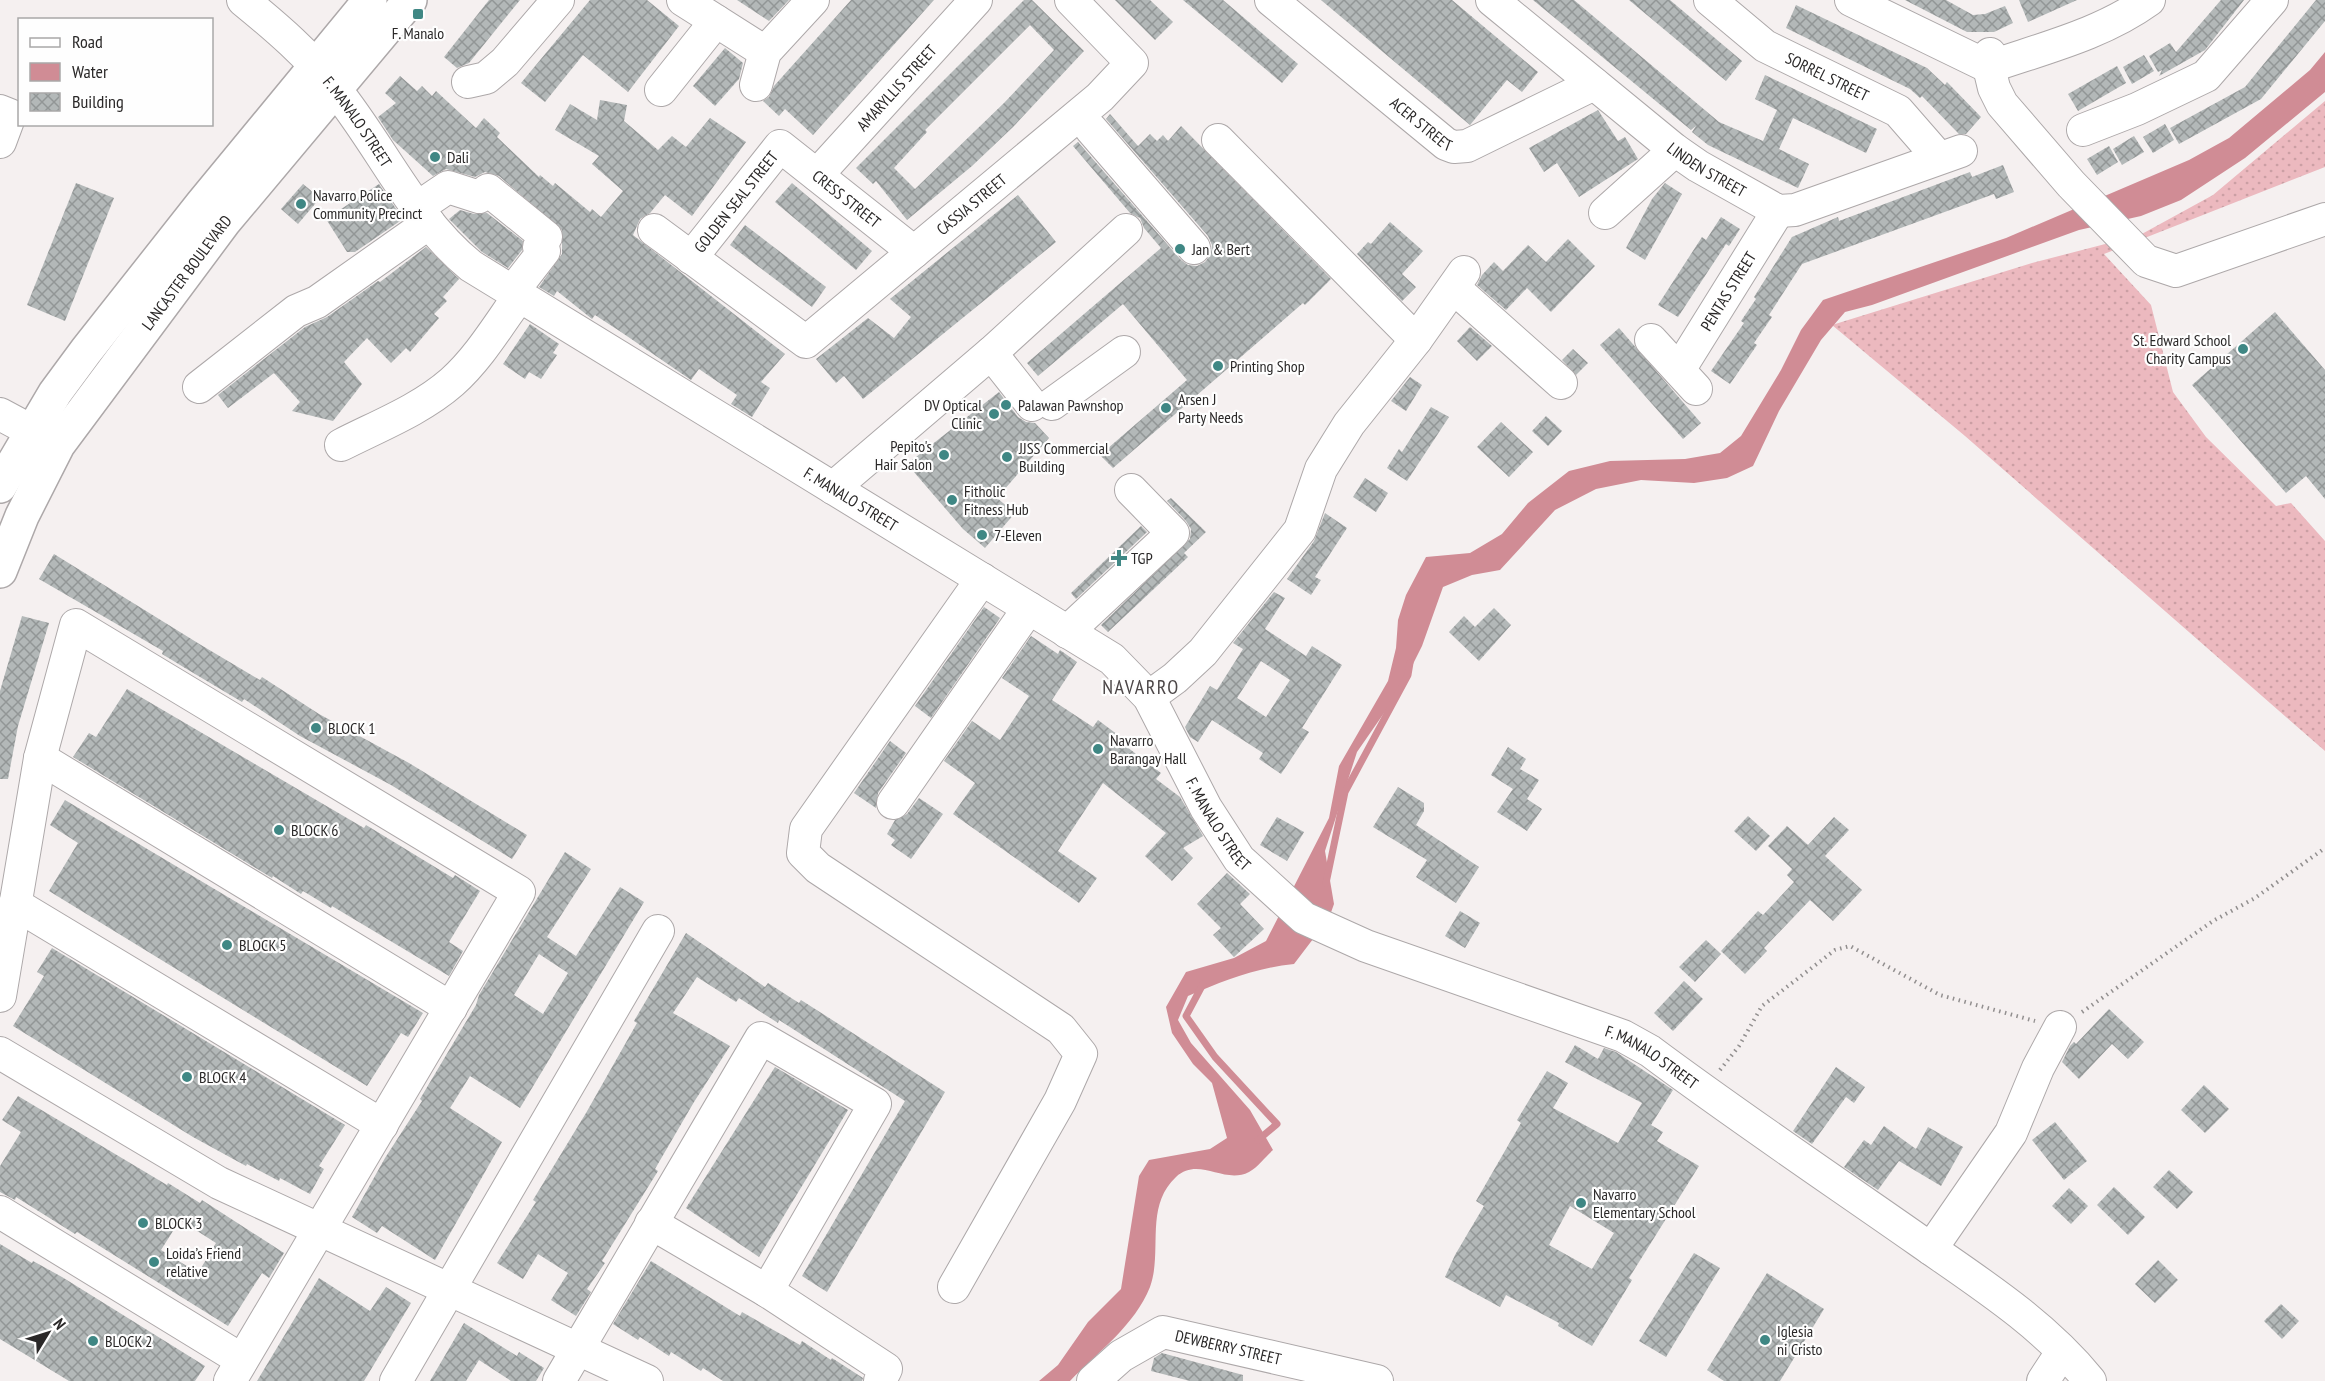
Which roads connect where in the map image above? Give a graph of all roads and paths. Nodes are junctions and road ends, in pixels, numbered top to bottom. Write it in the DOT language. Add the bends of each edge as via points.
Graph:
graph roads {
  1 [pos="243,0"];
  2 [pos="370,0"];
  3 [pos="410,0"];
  4 [pos="558,0"];
  5 [pos="683,0"];
  6 [pos="813,0"];
  7 [pos="975,0"];
  8 [pos="1071,0"];
  9 [pos="1270,0"];
  10 [pos="1492,0"];
  11 [pos="1710,0"];
  12 [pos="1851,0"];
  13 [pos="2149,0"];
  14 [pos="2272,0"];
  15 [pos="716,21"];
  16 [pos="765,52"];
  17 [pos="1990,60"];
  18 [pos="326,77"];
  19 [pos="468,82"];
  20 [pos="1594,84"];
  21 [pos="756,85"];
  22 [pos="661,90"];
  23 [pos="0,111"];
  24 [pos="1091,129"];
  25 [pos="2083,130"];
  26 [pos="1218,140"];
  27 [pos="0,142"];
  28 [pos="780,146"];
  29 [pos="1675,150"];
  30 [pos="818,175"];
  31 [pos="1778,211"];
  32 [pos="1605,213"];
  33 [pos="423,215"];
  34 [pos="2325,219"];
  35 [pos="654,230"];
  36 [pos="1126,230"];
  37 [pos="1194,248"];
  38 [pos="914,252"];
  39 [pos="691,258"];
  40 [pos="516,293"];
  41 [pos="1416,340"];
  42 [pos="1651,340"];
  43 [pos="1124,352"];
  44 [pos="991,353"];
  45 [pos="1561,383"];
  46 [pos="199,387"];
  47 [pos="0,414"];
  48 [pos="45,438"];
  49 [pos="341,445"];
  50 [pos="0,486"];
  51 [pos="833,488"];
  52 [pos="1131,490"];
  53 [pos="0,571"];
  54 [pos="982,579"];
  55 [pos="1029,608"];
  56 [pos="1067,632"];
  57 [pos="1149,697"];
  58 [pos="40,758"];
  59 [pos="893,803"];
  60 [pos="2325,848"];
  61 [pos="15,904"];
  62 [pos="658,931"];
  63 [pos="0,996"];
  64 [pos="450,1008"];
  65 [pos="2060,1027"];
  66 [pos="0,1053"];
  67 [pos="1704,1091"];
  68 [pos="382,1125"];
  69 [pos="0,1212"];
  70 [pos="651,1223"];
  71 [pos="320,1230"];
  72 [pos="1931,1249"];
  73 [pos="954,1287"];
  74 [pos="449,1291"];
  75 [pos="767,1291"];
  76 [pos="578,1349"];
  77 [pos="2062,1352"];
  78 [pos="236,1371"];
  79 [pos="1365,1380"];
  80 [pos="396,1381"];
  81 [pos="559,1381"];
  82 [pos="647,1381"];
  83 [pos="880,1381"];
  84 [pos="1093,1381"];
  85 [pos="2043,1381"];
  86 [pos="2090,1381"];
  1 -- 18 [label="street, F. MANALO STREET"];
  2 -- 18 [label="main road, LANCASTER BOULEVARD"];
  3 -- 18 [label="main road, LANCASTER BOULEVARD"];
  4 -- 19 [label="street" via="505,62 486,78"];
  5 -- 15 [label="street"];
  6 -- 16 [label="street"];
  7 -- 30 [label="street, AMARYLLIS STREET"];
  8 -- 38 [label="street, CASSIA STREET" via="1132,63 1100,97"];
  9 -- 20 [label="street, ACER STREET" via="1454,147 1467,146"];
  10 -- 20 [label="street, LINDEN STREET"];
  11 -- 31 [label="street, SORREL STREET" via="1765,46 1898,111 1950,154 1795,210"];
  12 -- 17 [label="street"];
  13 -- 17 [label="street" via="2123,18 2090,32"];
  14 -- 25 [label="street" via="2206,76"];
  15 -- 16 [label="street"];
  15 -- 22 [label="street"];
  16 -- 21 [label="street"];
  17 -- 34 [label="street" via="2002,104 2071,184 2146,261 2176,271"];
  18 -- 33 [label="street, F. MANALO STREET"];
  18 -- 48 [label="main road, LANCASTER BOULEVARD" via="224,222"];
  20 -- 29 [label="street, LINDEN STREET"];
  23 -- 27 [label="street" via="10,115"];
  24 -- 37 [label="street"];
  26 -- 41 [label="street"];
  28 -- 30 [label="street, CRESS STREET"];
  28 -- 39 [label="street, GOLDEN SEAL STREET"];
  29 -- 31 [label="street, LINDEN STREET"];
  29 -- 32 [label="street"];
  30 -- 38 [label="street, CRESS STREET"];
  31 -- 42 [label="street, PENTAS STREET" via="1687,380"];
  33 -- 40 [label="street, F. MANALO STREET" via="471,266"];
  33 -- 40 [label="street" via="448,186 479,197 488,190 546,237 540,247 544,251"];
  33 -- 46 [label="street" via="317,302 296,311"];
  35 -- 39 [label="street"];
  36 -- 44 [label="street"];
  38 -- 39 [label="street, CASSIA STREET" via="806,342"];
  40 -- 49 [label="street" via="472,361 452,382 420,405"];
  40 -- 51 [label="street, F. MANALO STREET"];
  41 -- 45 [label="street" via="1459,280"];
  41 -- 57 [label="street" via="1349,424 1321,469 1300,530 1203,652"];
  43 -- 44 [label="street" via="1042,404"];
  44 -- 51 [label="street"];
  47 -- 48 [label="street"];
  48 -- 50 [label="main road, LANCASTER BOULEVARD"];
  48 -- 53 [label="main road, LANCASTER BOULEVARD" via="22,516"];
  51 -- 54 [label="street, F. MANALO STREET"];
  52 -- 56 [label="street" via="1173,533"];
  54 -- 55 [label="street, F. MANALO STREET"];
  54 -- 73 [label="street" via="806,829 803,853 818,868 1061,1029 1081,1054 1060,1101"];
  55 -- 56 [label="street, F. MANALO STREET"];
  55 -- 59 [label="street"];
  56 -- 57 [label="street, F. MANALO STREET" via="1112,659"];
  57 -- 67 [label="street, F. MANALO STREET" via="1206,808 1239,859 1304,918 1366,946 1623,1036"];
  58 -- 61 [label="street"];
  58 -- 64 [label="street"];
  58 -- 64 [label="street" via="76,625 519,892"];
  60 -- 65 [label="path"];
  61 -- 63 [label="street"];
  61 -- 68 [label="street"];
  62 -- 74 [label="street"];
  64 -- 68 [label="street"];
  65 -- 67 [label="path" via="1940,995 1850,946 1835,950 1762,1006 1739,1046"];
  65 -- 72 [label="street" via="2011,1133"];
  66 -- 71 [label="street" via="219,1183"];
  67 -- 72 [label="street, F. MANALO STREET"];
  68 -- 71 [label="street"];
  69 -- 78 [label="street"];
  70 -- 75 [label="street"];
  70 -- 75 [label="street" via="761,1038 875,1104"];
  70 -- 76 [label="street"];
  71 -- 74 [label="street"];
  71 -- 78 [label="street"];
  72 -- 77 [label="street, F. MANALO STREET" via="1997,1294"];
  74 -- 76 [label="street"];
  74 -- 80 [label="street"];
  75 -- 83 [label="street" via="886,1369"];
  76 -- 81 [label="street"];
  76 -- 82 [label="street"];
  77 -- 85 [label="street"];
  77 -- 86 [label="street, F. MANALO STREET"];
  79 -- 84 [label="street, DEWBERRY STREET" via="1163,1332 1121,1356"];
}
